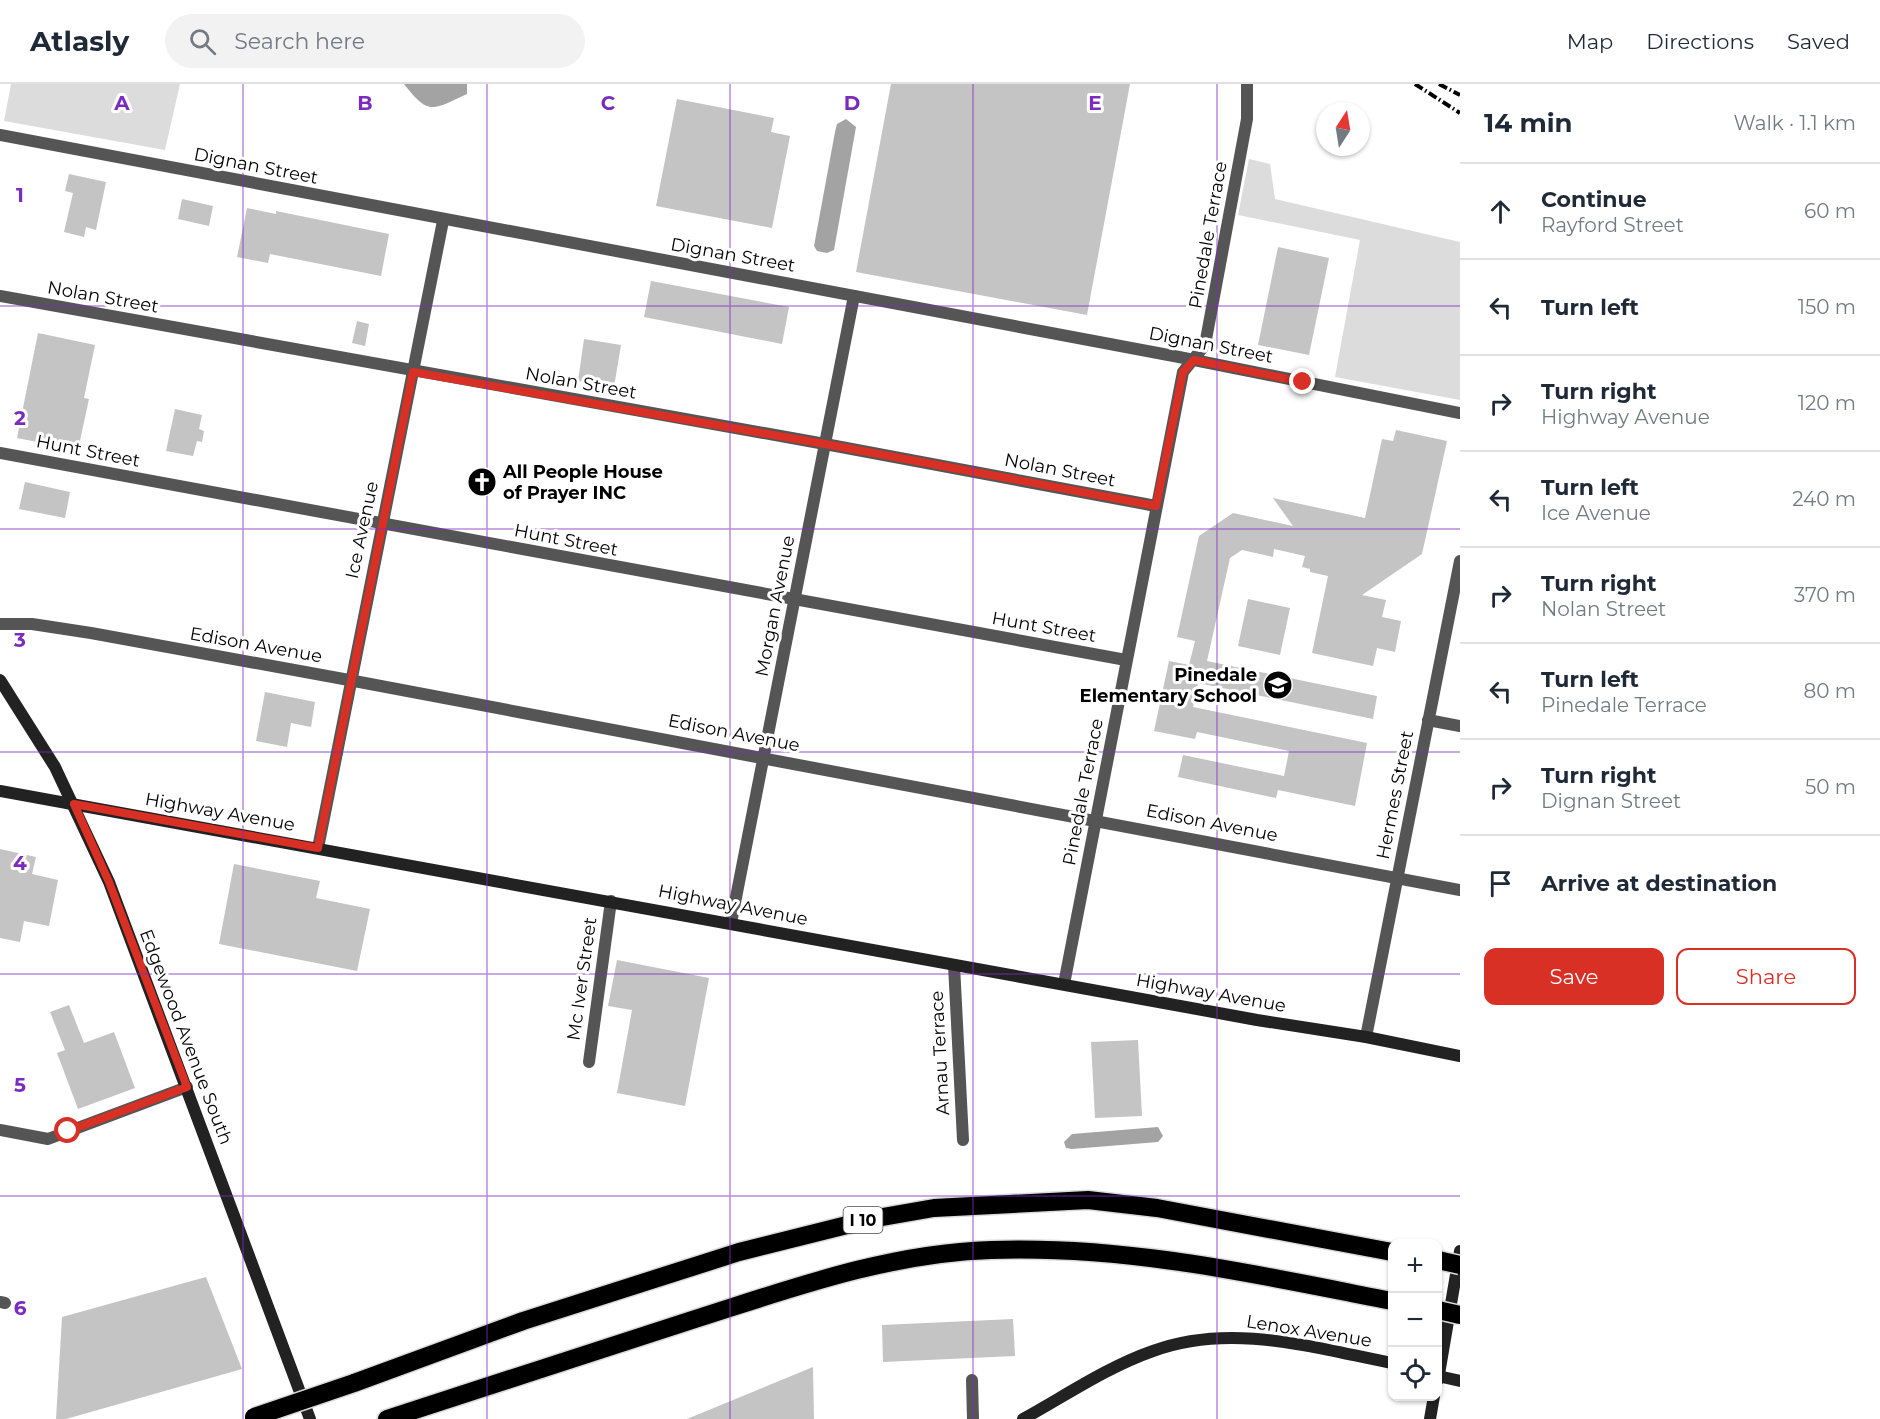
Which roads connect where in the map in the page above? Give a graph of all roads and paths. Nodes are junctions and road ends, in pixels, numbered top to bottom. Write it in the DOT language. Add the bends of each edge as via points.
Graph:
graph roads {
  1 [pos="1247,84"];
  2 [pos="0,135"];
  3 [pos="443,220"];
  4 [pos="0,296"];
  5 [pos="854,296"];
  6 [pos="1194,360"];
  7 [pos="413,372"];
  8 [pos="1460,413"];
  9 [pos="825,444"];
  10 [pos="0,453"];
  11 [pos="1156,506"];
  12 [pos="382,524"];
  13 [pos="1459,560"];
  14 [pos="794,600"];
  15 [pos="0,624"];
  16 [pos="1126,660"];
  17 [pos="0,680"];
  18 [pos="350,680"];
  19 [pos="1428,720"];
  20 [pos="1460,726"];
  21 [pos="764,757"];
  22 [pos="0,791"];
  23 [pos="74,804"];
  24 [pos="1096,819"];
  25 [pos="318,848"];
  26 [pos="1397,878"];
  27 [pos="1460,890"];
  28 [pos="611,901"];
  29 [pos="731,923"];
  30 [pos="954,965"];
  31 [pos="1064,984"];
  32 [pos="1366,1036"];
  33 [pos="1460,1056"];
  34 [pos="589,1062"];
  35 [pos="187,1087"];
  36 [pos="0,1130"];
  37 [pos="963,1140"];
  38 [pos="1388,1250"];
  39 [pos="1460,1251"];
  40 [pos="1442,1261"];
  41 [pos="1460,1265"];
  42 [pos="1388,1300"];
  43 [pos="1442,1311"];
  44 [pos="1460,1315"];
  45 [pos="1442,1355"];
  46 [pos="1388,1363"];
  47 [pos="1442,1379"];
  48 [pos="972,1380"];
  49 [pos="1460,1381"];
  50 [pos="1433,1401"];
  51 [pos="250,1418"];
  52 [pos="310,1419"];
  53 [pos="387,1419"];
  54 [pos="973,1419"];
  55 [pos="1023,1419"];
  56 [pos="1430,1419"];
  1 -- 6 [label="street, Pinedale Terrace" via="1247,119 1205,345"];
  2 -- 3 [label="street, Dignan Street"];
  3 -- 5 [label="street, Dignan Street"];
  3 -- 7 [label="street, Ice Avenue"];
  4 -- 7 [label="street, Nolan Street"];
  5 -- 6 [label="street, Dignan Street"];
  5 -- 9 [label="street, Morgan Avenue"];
  6 -- 8 [label="street, Dignan Street"];
  6 -- 11 [label="street, Pinedale Terrace" via="1183,372"];
  7 -- 9 [label="street, Nolan Street"];
  7 -- 12 [label="street, Ice Avenue"];
  9 -- 11 [label="street, Nolan Street"];
  9 -- 14 [label="street, Morgan Avenue"];
  10 -- 12 [label="street, Hunt Street"];
  11 -- 16 [label="street, Pinedale Terrace"];
  12 -- 14 [label="street, Hunt Street"];
  12 -- 18 [label="street, Ice Avenue"];
  13 -- 19 [label="street, Hermes Street"];
  14 -- 16 [label="street, Hunt Street"];
  14 -- 21 [label="street, Morgan Avenue"];
  15 -- 18 [label="street, Edison Avenue" via="32,624"];
  16 -- 24 [label="street, Pinedale Terrace"];
  17 -- 23 [label="street, Edgewood Avenue South"];
  18 -- 21 [label="street, Edison Avenue"];
  18 -- 25 [label="street, Ice Avenue"];
  19 -- 20 [label="street"];
  19 -- 26 [label="street, Hermes Street"];
  21 -- 24 [label="street, Edison Avenue"];
  21 -- 29 [label="street, Morgan Avenue"];
  22 -- 23 [label="street, Highway Avenue"];
  23 -- 25 [label="street, Highway Avenue"];
  23 -- 35 [label="street, Edgewood Avenue South" via="109,882"];
  24 -- 26 [label="street, Edison Avenue"];
  24 -- 31 [label="street, Pinedale Terrace"];
  25 -- 28 [label="street, Highway Avenue"];
  26 -- 27 [label="street, Edison Avenue"];
  26 -- 32 [label="street, Hermes Street"];
  28 -- 29 [label="street, Highway Avenue"];
  28 -- 34 [label="street, Mc Iver Street"];
  29 -- 30 [label="street, Highway Avenue"];
  30 -- 31 [label="street, Highway Avenue"];
  30 -- 37 [label="street, Arnau Terrace"];
  31 -- 32 [label="street, Highway Avenue"];
  32 -- 33 [label="street, Highway Avenue"];
  35 -- 36 [label="street" via="48,1139"];
  35 -- 52 [label="street, Edgewood Avenue South"];
  38 -- 51 [label="highway, I 10, bridge" via="1157,1208 1088,1200 934,1208 871,1219 739,1252 523,1321"];
  39 -- 45 [label="street"];
  40 -- 41 [label="highway, bridge"];
  42 -- 53 [label="highway" via="1190,1262 1063,1249 989,1250 905,1260 820,1279"];
  43 -- 44 [label="highway, bridge"];
  46 -- 55 [label="street, Lenox Avenue" via="1276,1340 1198,1340 1153,1350 1124,1363"];
  47 -- 49 [label="street"];
  48 -- 54 [label="street"];
  50 -- 56 [label="street"];
}
